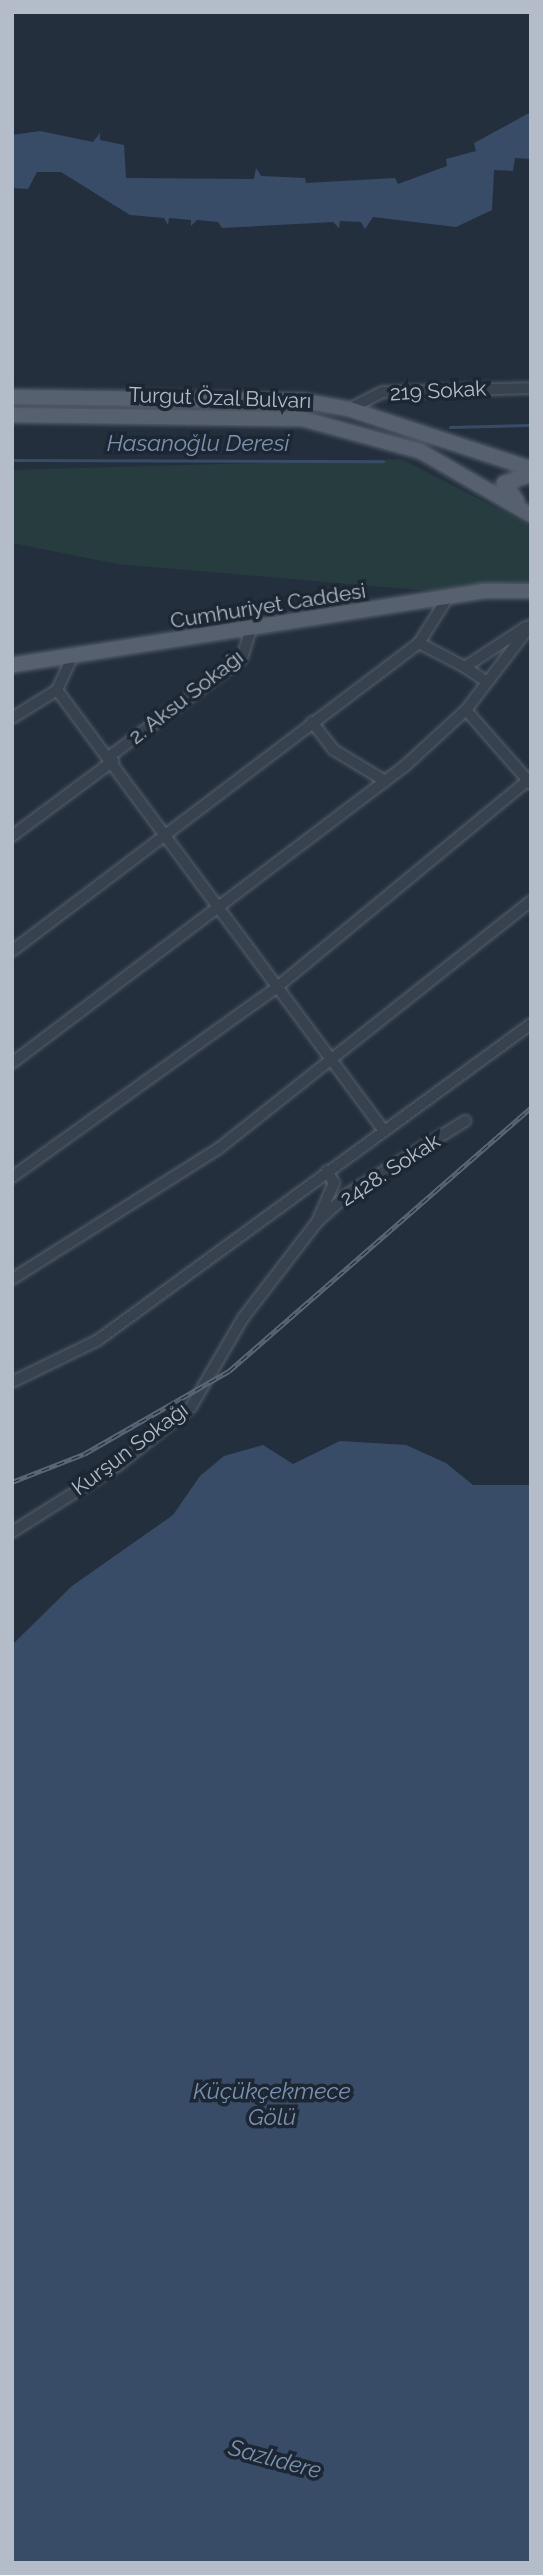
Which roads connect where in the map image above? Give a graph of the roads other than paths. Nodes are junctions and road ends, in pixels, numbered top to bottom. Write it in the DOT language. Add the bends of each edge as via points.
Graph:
graph roads {
  1 [pos="531,388"];
  2 [pos="12,397"];
  3 [pos="349,409"];
  4 [pos="12,415"];
  5 [pos="531,468"];
  6 [pos="531,475"];
  7 [pos="531,513"];
  8 [pos="531,591"];
  9 [pos="448,597"];
  10 [pos="531,625"];
  11 [pos="250,631"];
  12 [pos="419,643"];
  13 [pos="74,653"];
  14 [pos="12,664"];
  15 [pos="465,667"];
  16 [pos="487,682"];
  17 [pos="57,690"];
  18 [pos="466,710"];
  19 [pos="12,718"];
  20 [pos="312,722"];
  21 [pos="111,759"];
  22 [pos="385,780"];
  23 [pos="530,781"];
  24 [pos="164,834"];
  25 [pos="12,836"];
  26 [pos="531,901"];
  27 [pos="218,905"];
  28 [pos="12,951"];
  29 [pos="276,988"];
  30 [pos="531,1024"];
  31 [pos="327,1060"];
  32 [pos="12,1063"];
  33 [pos="465,1121"];
  34 [pos="382,1128"];
  35 [pos="327,1171"];
  36 [pos="12,1177"];
  37 [pos="317,1222"];
  38 [pos="12,1279"];
  39 [pos="12,1382"];
  40 [pos="12,1532"];
  1 -- 3 [label="street, 219 Sokak" via="383,392"];
  2 -- 3 [label="main road, Turgut Özal Bulvarı" via="258,398"];
  3 -- 5 [label="main road, Turgut Özal Bulvarı"];
  4 -- 7 [label="main road, Turgut Özal Bulvarı" via="303,419 420,451"];
  6 -- 7 [label="main road" via="512,476 503,489"];
  8 -- 9 [label="main road, Cumhuriyet Caddesi"];
  9 -- 11 [label="main road, Cumhuriyet Caddesi"];
  9 -- 12 [label="street"];
  10 -- 15 [label="street"];
  10 -- 16 [label="street"];
  11 -- 13 [label="main road, Cumhuriyet Caddesi"];
  11 -- 21 [label="street, 2. Aksu Sokağı" via="242,658"];
  12 -- 15 [label="street"];
  12 -- 20 [label="street"];
  13 -- 14 [label="main road, Cumhuriyet Caddesi"];
  13 -- 17 [label="street"];
  15 -- 16 [label="street"];
  16 -- 18 [label="street"];
  17 -- 19 [label="street"];
  17 -- 21 [label="street"];
  18 -- 22 [label="street"];
  18 -- 23 [label="street"];
  20 -- 22 [label="street" via="334,750"];
  20 -- 24 [label="street"];
  21 -- 24 [label="street"];
  21 -- 25 [label="street, 2. Aksu Sokağı"];
  22 -- 27 [label="street"];
  23 -- 29 [label="street"];
  24 -- 27 [label="street"];
  24 -- 28 [label="street"];
  26 -- 31 [label="street"];
  27 -- 29 [label="street"];
  27 -- 32 [label="street"];
  29 -- 31 [label="street"];
  29 -- 36 [label="street"];
  30 -- 34 [label="street"];
  31 -- 34 [label="street"];
  31 -- 38 [label="street" via="208,1156"];
  33 -- 37 [label="street, 2428. Sokak" via="349,1193"];
  34 -- 35 [label="street"];
  35 -- 37 [label="street, Kurşun Sokağı" via="334,1183"];
  35 -- 39 [label="street" via="79,1353"];
  37 -- 40 [label="street, Kurşun Sokağı" via="243,1318 191,1407 118,1465"];
}
